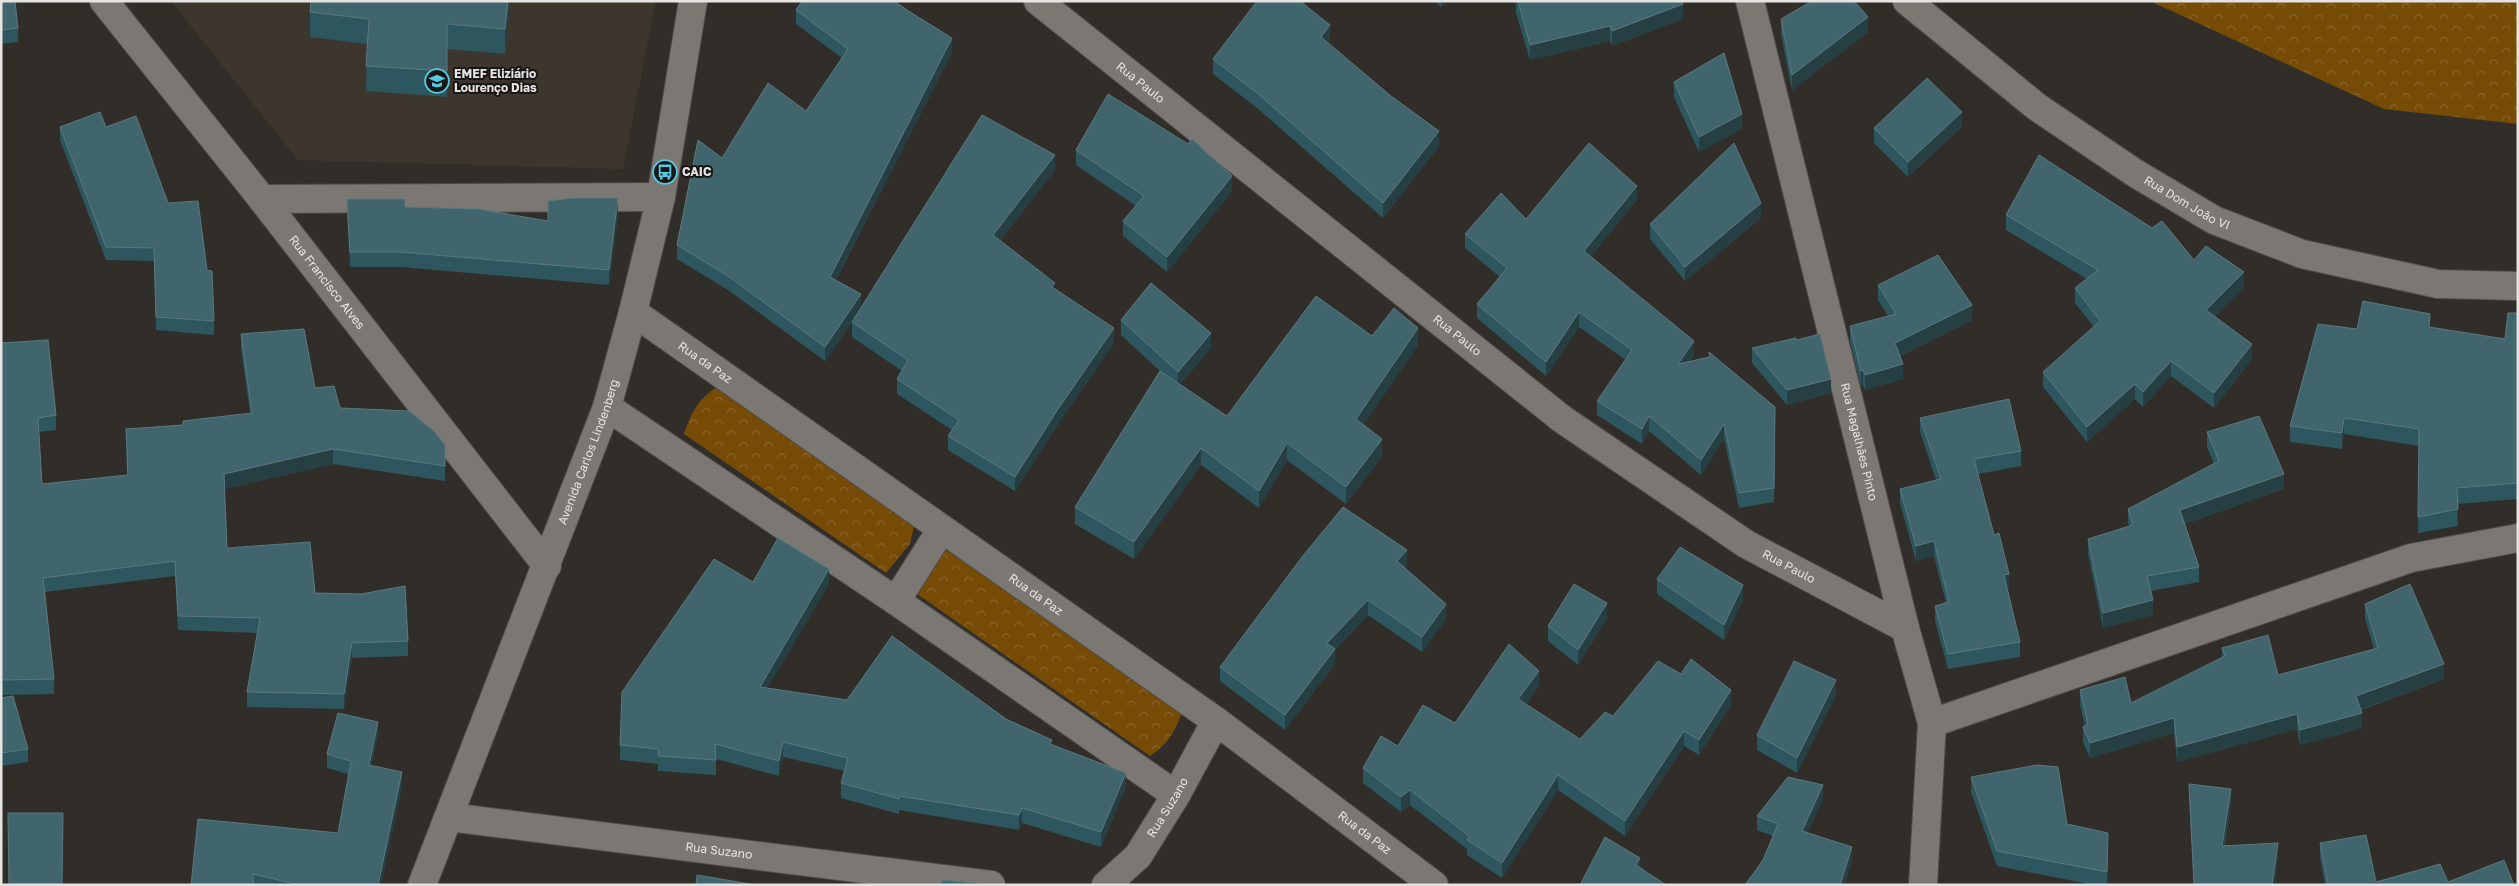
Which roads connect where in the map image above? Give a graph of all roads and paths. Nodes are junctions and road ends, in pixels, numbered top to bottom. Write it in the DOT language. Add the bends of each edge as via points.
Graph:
graph roads {
  1 [pos="104,1"];
  2 [pos="693,1"];
  3 [pos="1038,1"];
  4 [pos="1750,1"];
  5 [pos="1907,1"];
  6 [pos="661,197"];
  7 [pos="262,199"];
  8 [pos="2518,286"];
  9 [pos="633,312"];
  10 [pos="606,407"];
  11 [pos="941,530"];
  12 [pos="2518,538"];
  13 [pos="547,566"];
  14 [pos="896,601"];
  15 [pos="1905,628"];
  16 [pos="1216,721"];
  17 [pos="1932,723"];
  18 [pos="1176,794"];
  19 [pos="449,817"];
  20 [pos="1407,877"];
  21 [pos="422,885"];
  22 [pos="990,885"];
  23 [pos="1106,885"];
  24 [pos="1434,885"];
  25 [pos="1923,885"];
  1 -- 7 [label="street, Rua Francisco Alves"];
  2 -- 6 [label="street, Avenida Carlos Lindenberg"];
  3 -- 15 [label="street, Rua Paulo" via="1562,418 1746,544"];
  4 -- 15 [label="street, Rua Magalhães Pinto"];
  5 -- 8 [label="street, Rua Dom João VI" via="2037,107 2214,220 2302,254 2438,284"];
  6 -- 7 [label="street"];
  6 -- 9 [label="street, Avenida Carlos Lindenberg"];
  7 -- 13 [label="street, Rua Francisco Alves"];
  9 -- 10 [label="street, Avenida Carlos Lindenberg"];
  9 -- 11 [label="street, Rua da Paz"];
  10 -- 13 [label="street, Avenida Carlos Lindenberg"];
  10 -- 14 [label="street"];
  11 -- 14 [label="street"];
  11 -- 16 [label="street, Rua da Paz"];
  12 -- 17 [label="street" via="2411,558"];
  13 -- 19 [label="street, Avenida Carlos Lindenberg"];
  14 -- 18 [label="street"];
  15 -- 17 [label="street, Rua Magalhães Pinto"];
  16 -- 18 [label="street, Rua Suzano"];
  16 -- 20 [label="street, Rua da Paz"];
  17 -- 25 [label="street, Rua Magalhães Pinto"];
  18 -- 23 [label="street, Rua Suzano" via="1138,856"];
  19 -- 21 [label="street, Avenida Carlos Lindenberg"];
  19 -- 22 [label="street, Rua Suzano"];
  20 -- 24 [label="street, Rua da Paz"];
}
